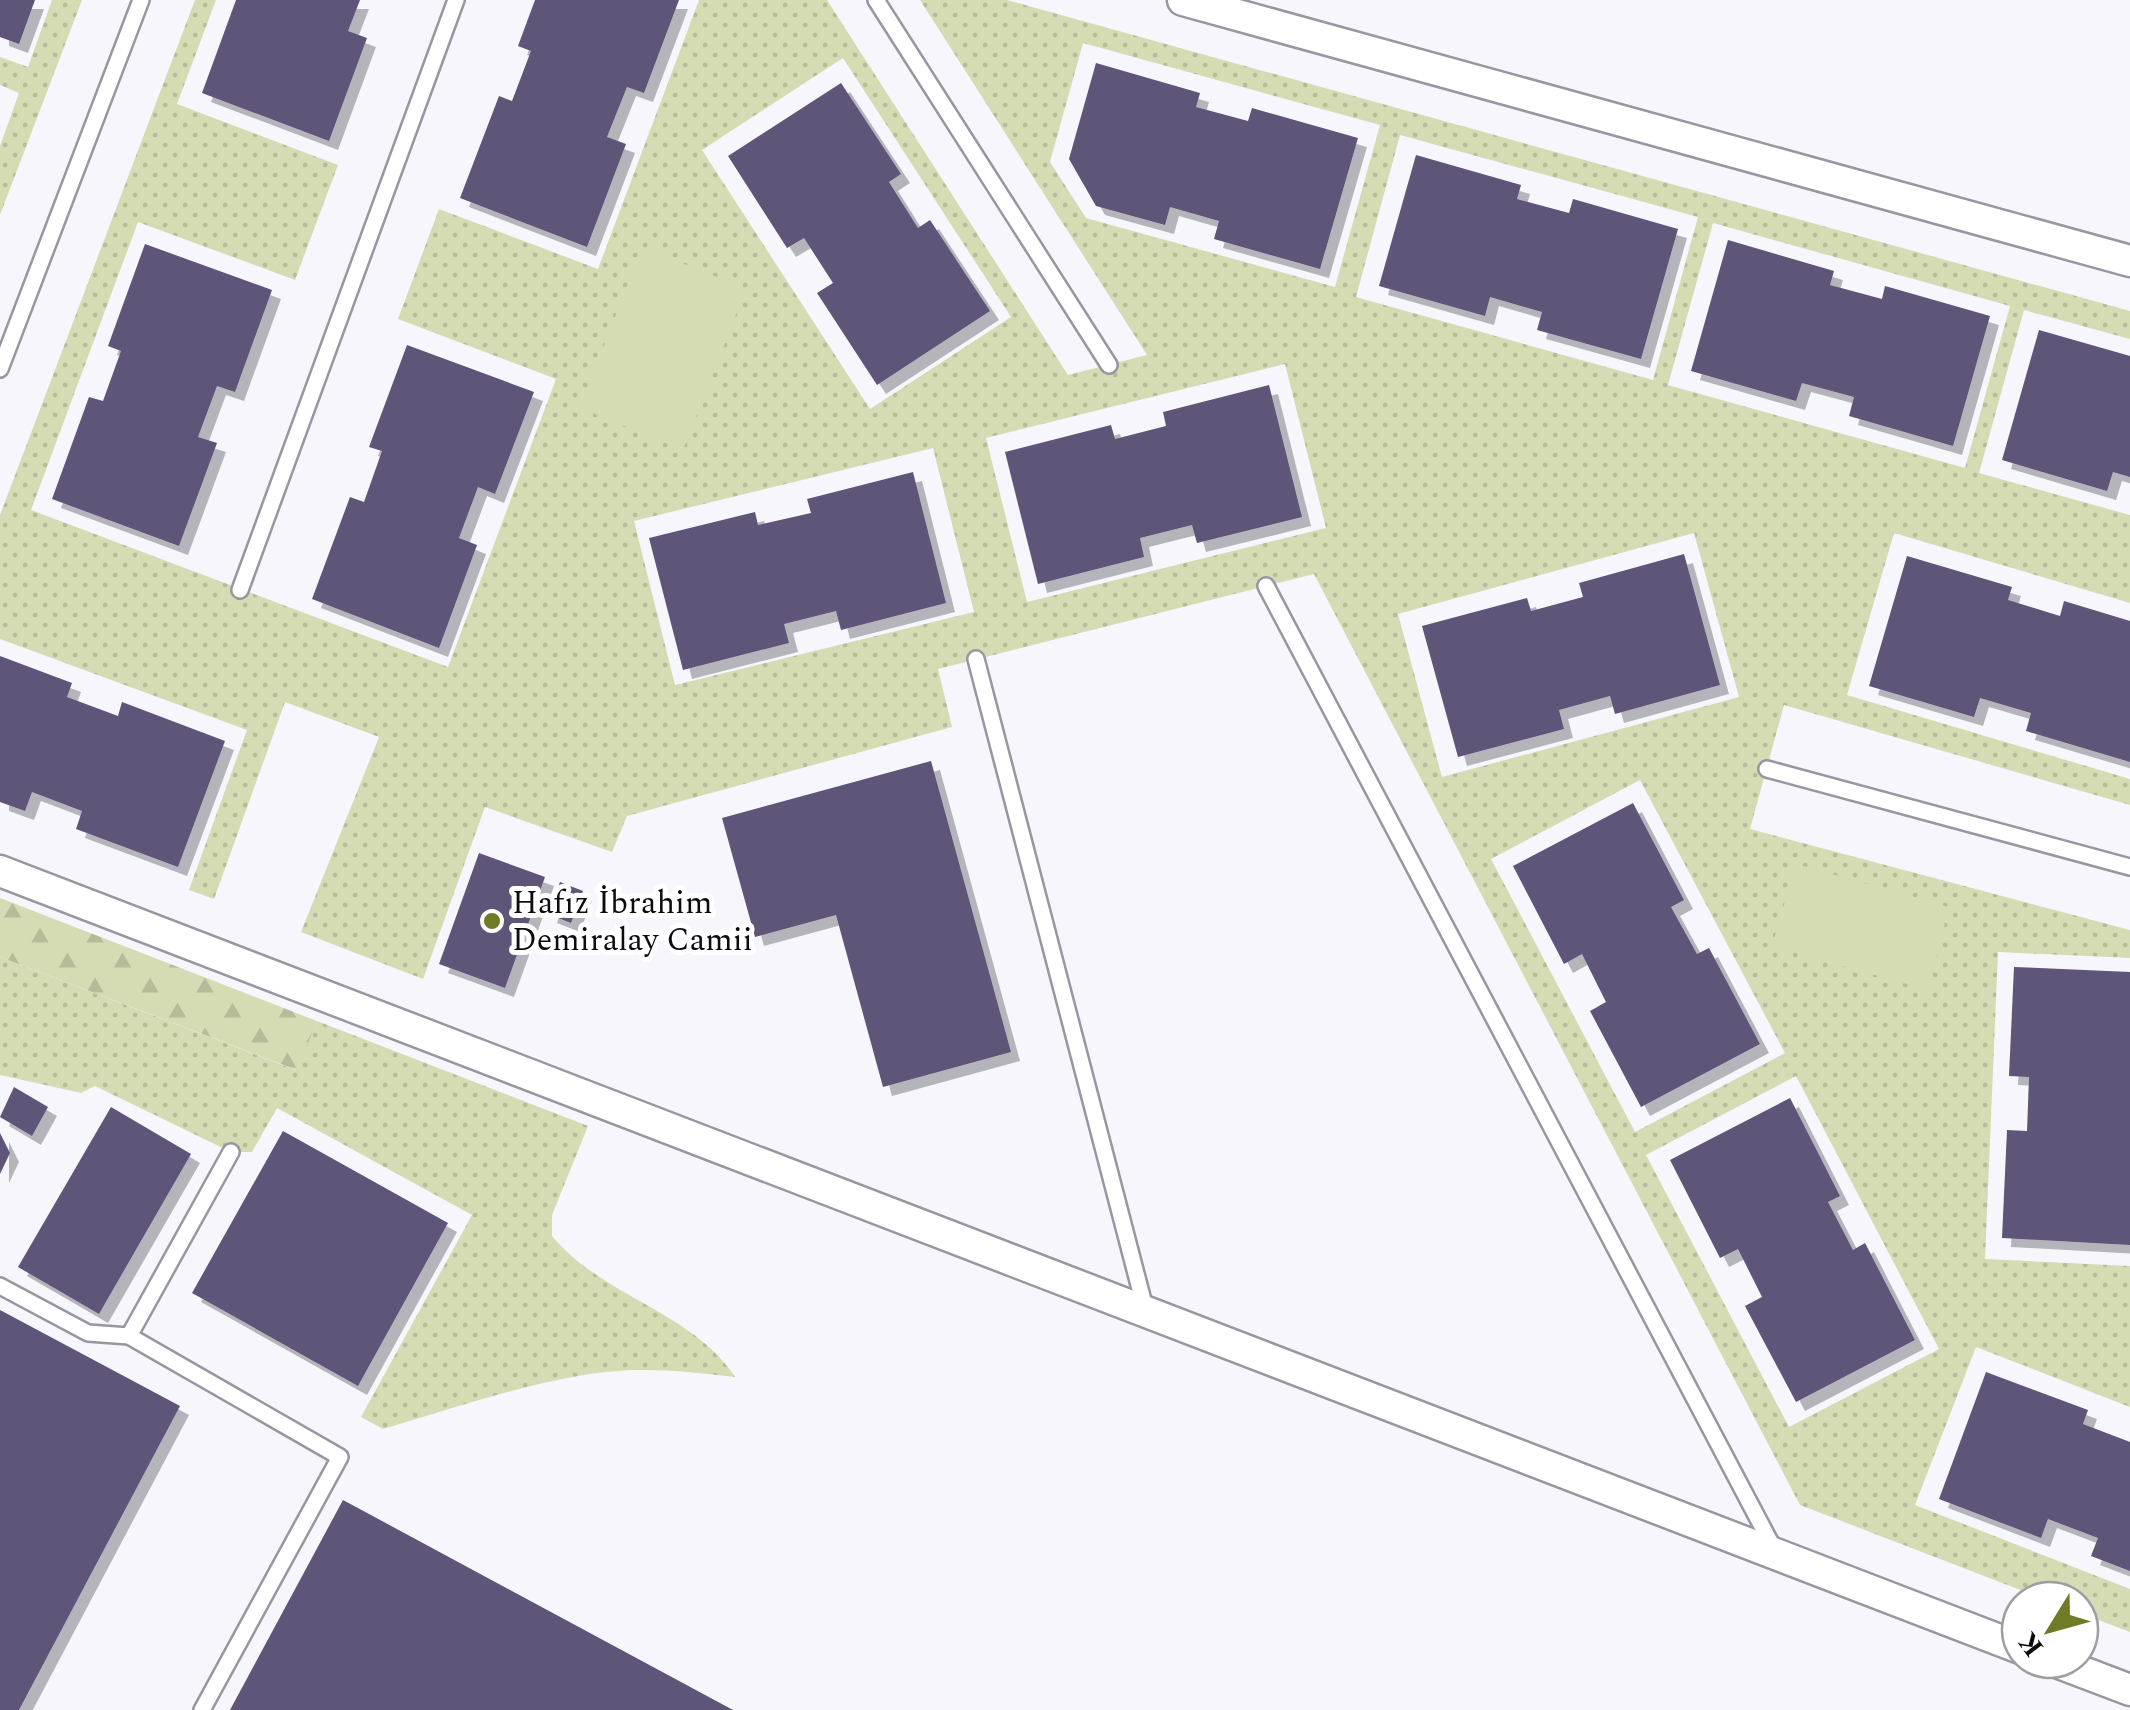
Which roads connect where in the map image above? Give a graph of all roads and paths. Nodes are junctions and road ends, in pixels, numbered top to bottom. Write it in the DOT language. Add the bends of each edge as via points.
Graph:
graph roads {
  1 [pos="142,0"];
  2 [pos="456,0"];
  3 [pos="876,0"];
  4 [pos="1183,0"];
  5 [pos="2130,261"];
  6 [pos="1108,365"];
  7 [pos="0,369"];
  8 [pos="1266,586"];
  9 [pos="240,590"];
  10 [pos="976,659"];
  11 [pos="1766,769"];
  12 [pos="2130,867"];
  13 [pos="0,871"];
  14 [pos="230,1152"];
  15 [pos="0,1286"];
  16 [pos="1146,1312"];
  17 [pos="129,1336"];
  18 [pos="1776,1554"];
  19 [pos="2000,1640"];
  20 [pos="2100,1679"];
  21 [pos="2130,1690"];
  22 [pos="202,1710"];
  1 -- 7 [label="lane"];
  2 -- 9 [label="lane"];
  3 -- 6 [label="lane"];
  4 -- 5 [label="street"];
  8 -- 18 [label="lane"];
  10 -- 16 [label="lane"];
  11 -- 12 [label="lane"];
  13 -- 16 [label="street"];
  14 -- 17 [label="lane"];
  15 -- 17 [label="lane" via="88,1333"];
  16 -- 18 [label="street"];
  17 -- 22 [label="lane" via="340,1457"];
  18 -- 19 [label="street"];
  20 -- 21 [label="street"];
}
